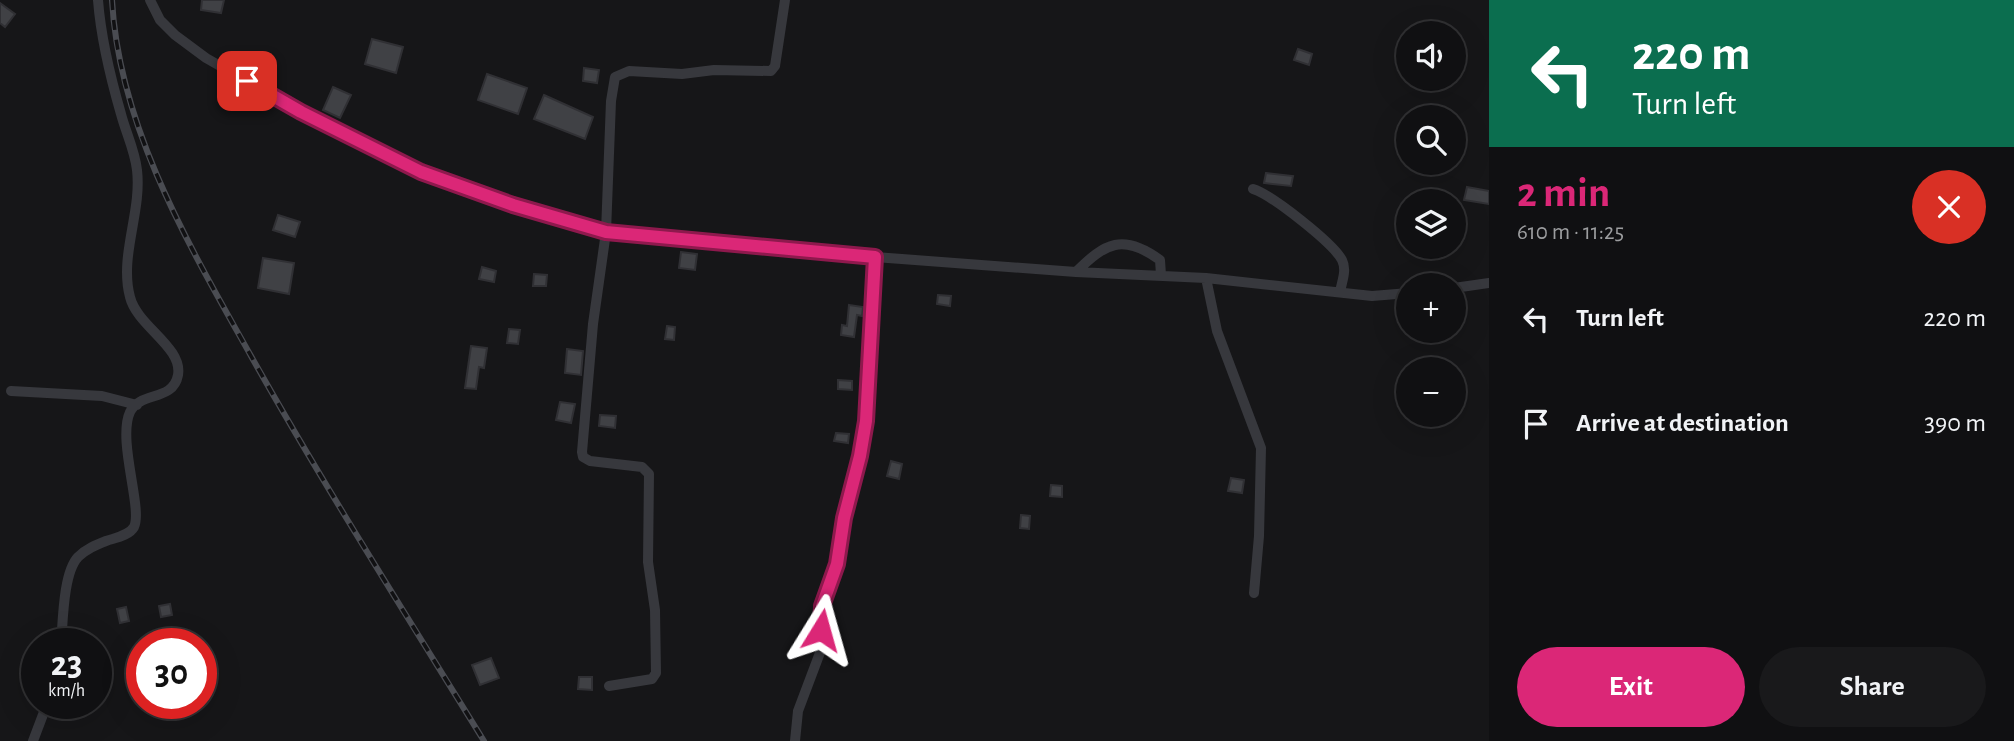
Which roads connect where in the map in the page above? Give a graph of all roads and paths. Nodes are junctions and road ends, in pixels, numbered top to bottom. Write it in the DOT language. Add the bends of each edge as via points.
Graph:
graph roads {
  1 [pos="98,0"];
  2 [pos="150,0"];
  3 [pos="785,0"];
  4 [pos="1253,189"];
  5 [pos="606,232"];
  6 [pos="875,257"];
  7 [pos="1076,272"];
  8 [pos="1161,275"];
  9 [pos="1206,278"];
  10 [pos="1489,283"];
  11 [pos="1466,286"];
  12 [pos="1340,292"];
  13 [pos="1396,294"];
  14 [pos="11,391"];
  15 [pos="137,405"];
  16 [pos="1254,593"];
  17 [pos="62,628"];
  18 [pos="609,686"];
  19 [pos="41,719"];
  20 [pos="33,741"];
  21 [pos="795,741"];
  1 -- 15 [label="street" via="108,68 137,173 128,291 138,316 174,355 179,369 170,390"];
  2 -- 5 [label="street" via="160,20 206,58 301,112 421,172"];
  3 -- 5 [label="street" via="771,71 629,71 615,76"];
  4 -- 12 [label="street" via="1270,197 1334,249 1345,268"];
  5 -- 6 [label="street"];
  5 -- 18 [label="street" via="582,452 590,461 642,467 649,474 648,562 656,665 652,679"];
  6 -- 7 [label="street"];
  6 -- 21 [label="street" via="866,421 834,576 822,606 821,650 798,711"];
  7 -- 8 [label="street"];
  7 -- 8 [label="street" via="1101,249 1127,245 1160,260"];
  8 -- 9 [label="street"];
  9 -- 12 [label="street"];
  9 -- 16 [label="street" via="1217,331 1261,448"];
  10 -- 11 [label="street"];
  12 -- 13 [label="street"];
  14 -- 15 [label="street" via="102,396"];
  15 -- 17 [label="street" via="129,415 127,435 134,527 127,534 93,545 75,560"];
  19 -- 20 [label="street"];
}
